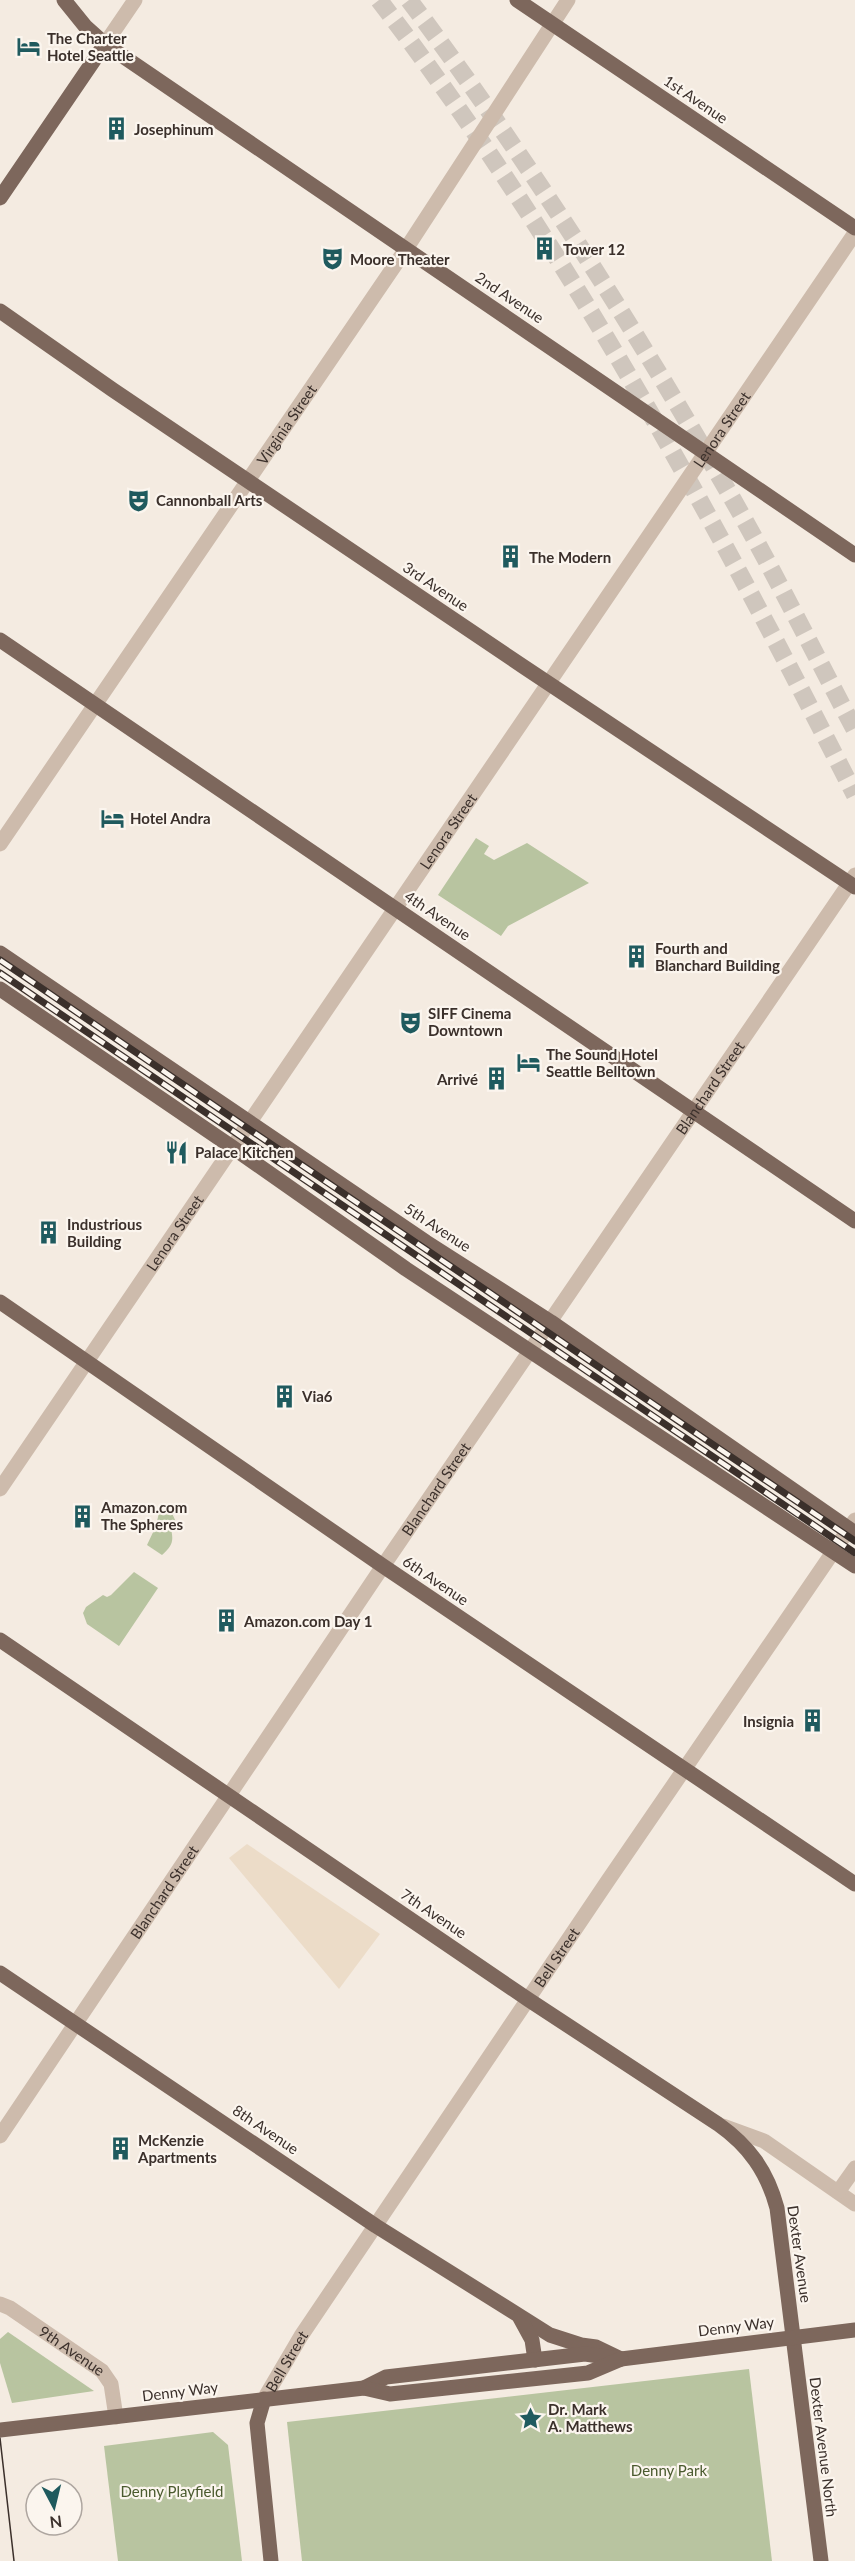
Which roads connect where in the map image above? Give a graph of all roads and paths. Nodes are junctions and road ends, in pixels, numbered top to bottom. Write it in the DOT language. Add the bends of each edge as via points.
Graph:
graph roads {
  1 [pos="64,0"];
  2 [pos="135,0"];
  3 [pos="517,0"];
  4 [pos="568,0"];
  5 [pos="554,24"];
  6 [pos="105,44"];
  7 [pos="0,198"];
  8 [pos="855,231"];
  9 [pos="406,249"];
  10 [pos="0,311"];
  11 [pos="705,452"];
  12 [pos="248,481"];
  13 [pos="855,555"];
  14 [pos="0,640"];
  15 [pos="548,683"];
  16 [pos="95,704"];
  17 [pos="0,844"];
  18 [pos="853,882"];
  19 [pos="395,908"];
  20 [pos="0,953"];
  21 [pos="0,989"];
  22 [pos="693,1112"];
  23 [pos="249,1123"];
  24 [pos="232,1147"];
  25 [pos="855,1221"];
  26 [pos="0,1302"];
  27 [pos="551,1322"];
  28 [pos="531,1352"];
  29 [pos="87,1361"];
  30 [pos="0,1489"];
  31 [pos="853,1527"];
  32 [pos="834,1551"];
  33 [pos="383,1566"];
  34 [pos="855,1566"];
  35 [pos="0,1640"];
  36 [pos="686,1769"];
  37 [pos="230,1796"];
  38 [pos="855,1884"];
  39 [pos="0,1973"];
  40 [pos="529,2000"];
  41 [pos="74,2023"];
  42 [pos="718,2124"];
  43 [pos="0,2136"];
  44 [pos="855,2168"];
  45 [pos="838,2192"];
  46 [pos="855,2204"];
  47 [pos="376,2226"];
  48 [pos="0,2304"];
  49 [pos="514,2312"];
  50 [pos="855,2330"];
  51 [pos="793,2337"];
  52 [pos="621,2358"];
  53 [pos="535,2360"];
  54 [pos="364,2388"];
  55 [pos="264,2399"];
  56 [pos="116,2417"];
  57 [pos="0,2430"];
  58 [pos="271,2561"];
  59 [pos="821,2561"];
  1 -- 6 [label="main road, 2nd Avenue"];
  2 -- 6 [label="street"];
  3 -- 5 [label="main road, 1st Avenue"];
  4 -- 5 [label="street, Virginia Street"];
  5 -- 8 [label="main road, 1st Avenue"];
  5 -- 9 [label="street, Virginia Street"];
  6 -- 7 [label="main road"];
  6 -- 9 [label="main road, 2nd Avenue"];
  8 -- 11 [label="street, Lenora Street"];
  9 -- 11 [label="main road, 2nd Avenue"];
  9 -- 12 [label="street, Virginia Street"];
  10 -- 12 [label="main road, 3rd Avenue"];
  11 -- 13 [label="main road, 2nd Avenue"];
  11 -- 15 [label="street, Lenora Street"];
  12 -- 15 [label="main road, 3rd Avenue"];
  12 -- 16 [label="street, Virginia Street"];
  14 -- 16 [label="main road, 4th Avenue"];
  15 -- 18 [label="main road, 3rd Avenue"];
  15 -- 19 [label="street, Lenora Street"];
  16 -- 17 [label="street, Virginia Street"];
  16 -- 19 [label="main road, 4th Avenue"];
  18 -- 22 [label="street, Blanchard Street"];
  19 -- 22 [label="main road, 4th Avenue"];
  19 -- 23 [label="street, Lenora Street"];
  20 -- 23 [label="main road, 5th Avenue"];
  21 -- 24 [label="main road"];
  22 -- 25 [label="main road, 4th Avenue"];
  22 -- 27 [label="street, Blanchard Street"];
  23 -- 24 [label="street, Lenora Street"];
  23 -- 27 [label="main road, 5th Avenue"];
  24 -- 28 [label="main road"];
  24 -- 29 [label="street, Lenora Street"];
  26 -- 29 [label="main road, 6th Avenue"];
  27 -- 28 [label="street, Blanchard Street"];
  27 -- 31 [label="main road, 5th Avenue"];
  28 -- 32 [label="main road"];
  28 -- 33 [label="street, Blanchard Street"];
  29 -- 30 [label="street, Lenora Street"];
  29 -- 33 [label="main road, 6th Avenue"];
  31 -- 32 [label="street, Bell Street"];
  32 -- 34 [label="main road"];
  32 -- 36 [label="street, Bell Street"];
  33 -- 36 [label="main road, 6th Avenue"];
  33 -- 37 [label="street, Blanchard Street"];
  35 -- 37 [label="main road, 7th Avenue"];
  36 -- 38 [label="main road, 6th Avenue"];
  36 -- 40 [label="street, Bell Street"];
  37 -- 40 [label="main road, 7th Avenue"];
  37 -- 41 [label="street, Blanchard Street"];
  39 -- 41 [label="main road, 8th Avenue"];
  40 -- 42 [label="main road, 7th Avenue"];
  40 -- 47 [label="street, Bell Street"];
  41 -- 43 [label="street, Blanchard Street"];
  41 -- 47 [label="main road, 8th Avenue"];
  42 -- 45 [label="street, 7th Avenue" via="764,2141"];
  42 -- 51 [label="main road, Dexter Avenue" via="745,2146 772,2191 780,2225"];
  44 -- 45 [label="street"];
  45 -- 46 [label="street, 7th Avenue"];
  47 -- 49 [label="main road, 8th Avenue"];
  47 -- 55 [label="street, Bell Street" via="301,2336"];
  48 -- 56 [label="street, 9th Avenue" via="102,2371 111,2384"];
  49 -- 52 [label="main road, 8th Avenue" via="550,2335"];
  49 -- 53 [label="main road" via="530,2334"];
  50 -- 51 [label="main road, Denny Way"];
  51 -- 52 [label="main road, Denny Way"];
  51 -- 59 [label="main road, Dexter Avenue North"];
  52 -- 53 [label="main road, Denny Way" via="585,2354"];
  52 -- 54 [label="main road, Denny Way" via="588,2373 390,2394"];
  53 -- 54 [label="main road, Denny Way" via="386,2377"];
  54 -- 55 [label="main road, Denny Way"];
  55 -- 56 [label="main road, Denny Way"];
  55 -- 58 [label="main road" via="257,2423"];
  56 -- 57 [label="main road, Denny Way"];
}
